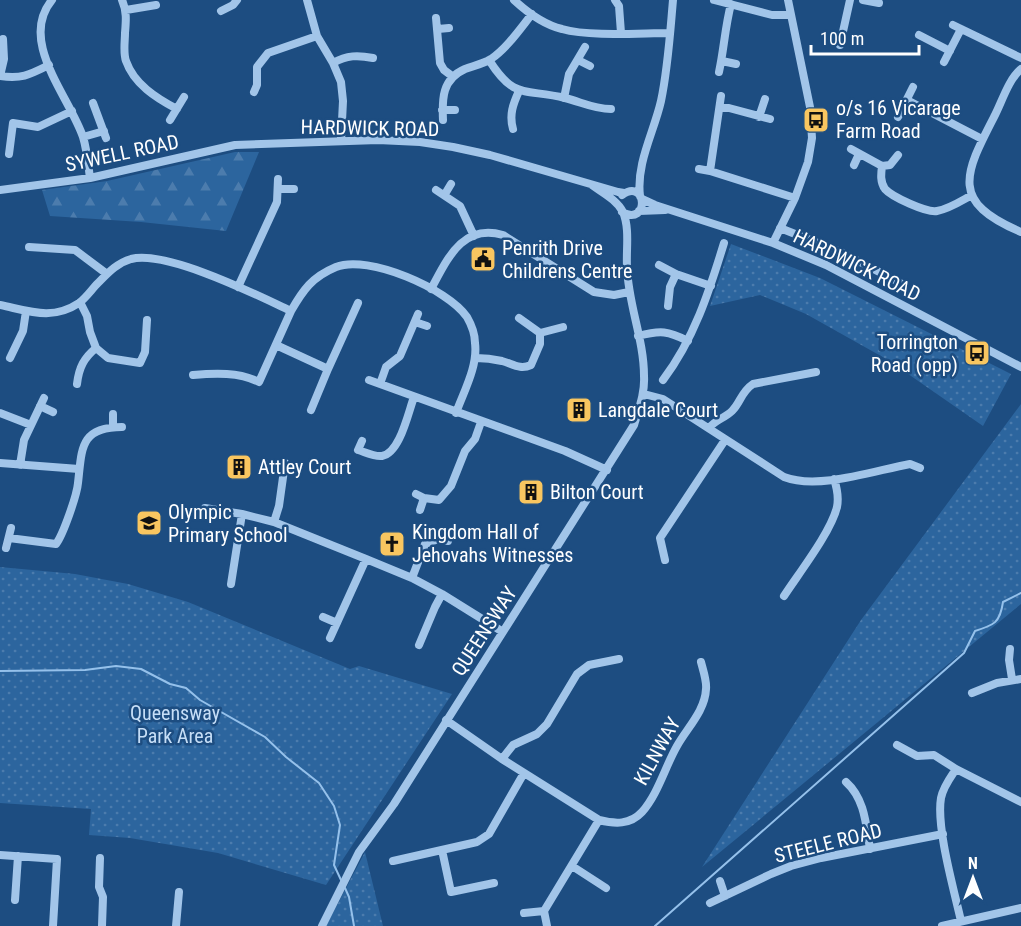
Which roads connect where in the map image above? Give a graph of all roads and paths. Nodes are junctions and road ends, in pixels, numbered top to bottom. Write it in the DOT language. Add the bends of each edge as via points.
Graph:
graph roads {
  1 [pos="52,0"];
  2 [pos="122,0"];
  3 [pos="237,0"];
  4 [pos="307,0"];
  5 [pos="514,0"];
  6 [pos="615,0"];
  7 [pos="673,0"];
  8 [pos="714,0"];
  9 [pos="788,0"];
  10 [pos="850,0"];
  11 [pos="863,0"];
  12 [pos="156,2"];
  13 [pos="879,3"];
  14 [pos="731,4"];
  15 [pos="126,10"];
  16 [pos="221,11"];
  17 [pos="532,14"];
  18 [pos="790,15"];
  19 [pos="154,16"];
  20 [pos="435,18"];
  21 [pos="449,28"];
  22 [pos="438,29"];
  23 [pos="621,33"];
  24 [pos="670,33"];
  25 [pos="919,35"];
  26 [pos="317,36"];
  27 [pos="3,39"];
  28 [pos="840,45"];
  29 [pos="585,47"];
  30 [pos="2,51"];
  31 [pos="950,51"];
  32 [pos="373,58"];
  33 [pos="1021,58"];
  34 [pos="489,60"];
  35 [pos="578,60"];
  36 [pos="722,61"];
  37 [pos="944,62"];
  38 [pos="333,63"];
  39 [pos="736,64"];
  40 [pos="49,65"];
  41 [pos="590,66"];
  42 [pos="1021,69"];
  43 [pos="719,72"];
  44 [pos="0,76"];
  45 [pos="452,76"];
  46 [pos="913,87"];
  47 [pos="519,91"];
  48 [pos="254,92"];
  49 [pos="721,96"];
  50 [pos="184,97"];
  51 [pos="564,98"];
  52 [pos="765,99"];
  53 [pos="907,100"];
  54 [pos="93,103"];
  55 [pos="721,108"];
  56 [pos="177,109"];
  57 [pos="611,109"];
  58 [pos="442,110"];
  59 [pos="455,110"];
  60 [pos="72,111"];
  61 [pos="759,117"];
  62 [pos="898,117"];
  63 [pos="770,119"];
  64 [pos="170,120"];
  65 [pos="443,120"];
  66 [pos="513,129"];
  67 [pos="83,138"];
  68 [pos="982,139"];
  69 [pos="341,141"];
  70 [pos="250,144"];
  71 [pos="851,149"];
  72 [pos="9,154"];
  73 [pos="859,154"];
  74 [pos="898,155"];
  75 [pos="854,165"];
  76 [pos="882,166"];
  77 [pos="641,167"];
  78 [pos="699,169"];
  79 [pos="710,171"];
  80 [pos="90,178"];
  81 [pos="278,179"];
  82 [pos="451,184"];
  83 [pos="592,185"];
  84 [pos="278,189"];
  85 [pos="294,189"];
  86 [pos="0,190"];
  87 [pos="626,192"];
  88 [pos="972,195"];
  89 [pos="641,197"];
  90 [pos="795,198"];
  91 [pos="621,208"];
  92 [pos="671,210"];
  93 [pos="637,213"];
  94 [pos="780,228"];
  95 [pos="1021,232"];
  96 [pos="474,236"];
  97 [pos="627,237"];
  98 [pos="724,243"];
  99 [pos="773,243"];
  100 [pos="30,247"];
  101 [pos="659,265"];
  102 [pos="107,274"];
  103 [pos="676,274"];
  104 [pos="880,274"];
  105 [pos="898,285"];
  106 [pos="711,286"];
  107 [pos="238,287"];
  108 [pos="873,288"];
  109 [pos="431,290"];
  110 [pos="629,292"];
  111 [pos="80,302"];
  112 [pos="358,303"];
  113 [pos="0,305"];
  114 [pos="668,306"];
  115 [pos="26,310"];
  116 [pos="291,311"];
  117 [pos="519,318"];
  118 [pos="147,320"];
  119 [pos="427,326"];
  120 [pos="563,327"];
  121 [pos="540,333"];
  122 [pos="638,336"];
  123 [pos="688,340"];
  124 [pos="276,345"];
  125 [pos="96,348"];
  126 [pos="10,358"];
  127 [pos="476,358"];
  128 [pos="1021,367"];
  129 [pos="328,369"];
  130 [pos="816,372"];
  131 [pos="193,375"];
  132 [pos="369,380"];
  133 [pos="663,380"];
  134 [pos="77,384"];
  135 [pos="380,384"];
  136 [pos="644,394"];
  137 [pos="414,397"];
  138 [pos="311,410"];
  139 [pos="53,412"];
  140 [pos="0,413"];
  141 [pos="456,413"];
  142 [pos="113,414"];
  143 [pos="482,422"];
  144 [pos="31,425"];
  145 [pos="709,428"];
  146 [pos="725,440"];
  147 [pos="362,441"];
  148 [pos="0,463"];
  149 [pos="285,464"];
  150 [pos="20,465"];
  151 [pos="920,468"];
  152 [pos="79,469"];
  153 [pos="607,470"];
  154 [pos="834,479"];
  155 [pos="416,494"];
  156 [pos="424,498"];
  157 [pos="205,508"];
  158 [pos="420,510"];
  159 [pos="242,514"];
  160 [pos="274,522"];
  161 [pos="11,528"];
  162 [pos="9,538"];
  163 [pos="448,541"];
  164 [pos="6,548"];
  165 [pos="366,559"];
  166 [pos="665,560"];
  167 [pos="412,578"];
  168 [pos="231,584"];
  169 [pos="442,594"];
  170 [pos="784,596"];
  171 [pos="323,618"];
  172 [pos="337,623"];
  173 [pos="503,632"];
  174 [pos="330,638"];
  175 [pos="419,645"];
  176 [pos="1010,649"];
  177 [pos="619,659"];
  178 [pos="701,662"];
  179 [pos="1017,679"];
  180 [pos="972,693"];
  181 [pos="446,720"];
  182 [pos="897,745"];
  183 [pos="502,759"];
  184 [pos="956,769"];
  185 [pos="524,773"];
  186 [pos="846,782"];
  187 [pos="1021,802"];
  188 [pos="599,820"];
  189 [pos="943,834"];
  190 [pos="870,849"];
  191 [pos="442,850"];
  192 [pos="0,855"];
  193 [pos="18,856"];
  194 [pos="100,858"];
  195 [pos="393,861"];
  196 [pos="572,866"];
  197 [pos="720,881"];
  198 [pos="494,883"];
  199 [pos="606,888"];
  200 [pos="179,892"];
  201 [pos="725,896"];
  202 [pos="15,900"];
  203 [pos="710,903"];
  204 [pos="1021,908"];
  205 [pos="544,910"];
  206 [pos="524,913"];
  207 [pos="961,921"];
  208 [pos="53,926"];
  209 [pos="102,926"];
  210 [pos="176,926"];
  211 [pos="322,926"];
  212 [pos="547,926"];
  213 [pos="942,926"];
  1 -- 40 [label="street" via="44,9 40,24 41,46"];
  2 -- 15 [label="street"];
  3 -- 16 [label="street"];
  4 -- 26 [label="street"];
  5 -- 17 [label="street"];
  6 -- 23 [label="street"];
  7 -- 24 [label="street"];
  8 -- 14 [label="street"];
  9 -- 18 [label="street"];
  10 -- 28 [label="street"];
  11 -- 13 [label="street"];
  12 -- 15 [label="street"];
  12 -- 19 [label="street"];
  14 -- 18 [label="street" via="772,15"];
  14 -- 36 [label="street"];
  15 -- 56 [label="street" via="125,59 146,89"];
  17 -- 23 [label="street" via="574,32"];
  17 -- 34 [label="street"];
  18 -- 90 [label="street" via="810,107 812,138"];
  20 -- 22 [label="street"];
  21 -- 22 [label="street"];
  22 -- 45 [label="street" via="440,63"];
  23 -- 24 [label="street"];
  24 -- 77 [label="street" via="660,104"];
  25 -- 31 [label="street"];
  26 -- 38 [label="street"];
  26 -- 48 [label="street" via="268,53 257,67"];
  27 -- 30 [label="street"];
  29 -- 35 [label="street"];
  30 -- 44 [label="street"];
  31 -- 33 [label="street" via="957,27"];
  31 -- 37 [label="street"];
  32 -- 38 [label="street" via="359,55"];
  34 -- 45 [label="street"];
  34 -- 47 [label="street" via="507,84"];
  35 -- 41 [label="street"];
  35 -- 51 [label="street" via="569,74"];
  36 -- 39 [label="street"];
  36 -- 43 [label="street"];
  38 -- 69 [label="street" via="341,82"];
  40 -- 44 [label="street" via="26,76"];
  40 -- 60 [label="street"];
  42 -- 68 [label="street"];
  45 -- 58 [label="street" via="442,97"];
  46 -- 53 [label="street"];
  47 -- 51 [label="street"];
  47 -- 66 [label="street" via="512,106"];
  49 -- 55 [label="street"];
  50 -- 56 [label="street"];
  51 -- 57 [label="street"];
  52 -- 61 [label="street"];
  53 -- 62 [label="street"];
  53 -- 68 [label="street"];
  54 -- 67 [label="street" via="105,135"];
  55 -- 61 [label="street"];
  55 -- 79 [label="street"];
  56 -- 64 [label="street"];
  58 -- 59 [label="street"];
  58 -- 65 [label="street"];
  60 -- 67 [label="street"];
  60 -- 72 [label="street" via="38,127 14,123"];
  61 -- 63 [label="street"];
  67 -- 80 [label="street"];
  68 -- 88 [label="street" via="970,168"];
  69 -- 70 [label="street, HARDWICK ROAD"];
  69 -- 83 [label="street, HARDWICK ROAD" via="420,142 453,147"];
  70 -- 80 [label="street, SYWELL ROAD"];
  71 -- 73 [label="street"];
  73 -- 75 [label="street"];
  73 -- 76 [label="street"];
  74 -- 76 [label="street" via="890,165"];
  76 -- 88 [label="street" via="884,188 890,194 928,211 941,210"];
  77 -- 87 [label="street"];
  77 -- 89 [label="street"];
  78 -- 79 [label="street"];
  79 -- 90 [label="street"];
  80 -- 86 [label="street, SYWELL ROAD"];
  81 -- 84 [label="street"];
  82 -- 96 [label="street" via="440,192 460,206"];
  83 -- 87 [label="street, HARDWICK ROAD"];
  83 -- 91 [label="street, HARDWICK ROAD"];
  84 -- 85 [label="street"];
  84 -- 107 [label="street" via="277,202"];
  87 -- 89 [label="street"];
  87 -- 91 [label="street" via="620,198"];
  88 -- 95 [label="street" via="986,214"];
  89 -- 92 [label="street, HARDWICK ROAD"];
  89 -- 93 [label="street"];
  90 -- 94 [label="street"];
  91 -- 93 [label="street" via="629,215"];
  91 -- 97 [label="street, QUEENSWAY"];
  92 -- 93 [label="street, HARDWICK ROAD"];
  92 -- 99 [label="street, HARDWICK ROAD"];
  93 -- 97 [label="street, QUEENSWAY"];
  94 -- 99 [label="street"];
  94 -- 104 [label="street" via="843,253"];
  96 -- 109 [label="street" via="459,244"];
  96 -- 110 [label="street" via="503,235 594,292"];
  97 -- 110 [label="street, QUEENSWAY"];
  98 -- 106 [label="street"];
  99 -- 108 [label="street, HARDWICK ROAD"];
  100 -- 102 [label="street" via="75,250"];
  101 -- 103 [label="street"];
  102 -- 107 [label="street" via="133,259 151,260 195,270"];
  102 -- 111 [label="street"];
  103 -- 106 [label="street"];
  103 -- 114 [label="street"];
  104 -- 105 [label="street"];
  104 -- 108 [label="street"];
  106 -- 123 [label="street"];
  107 -- 116 [label="street"];
  108 -- 128 [label="street, HARDWICK ROAD"];
  109 -- 116 [label="street" via="404,274 378,267 338,266 304,288"];
  109 -- 127 [label="street" via="467,318 474,334"];
  110 -- 122 [label="street, QUEENSWAY"];
  111 -- 115 [label="street" via="43,315"];
  111 -- 125 [label="street"];
  112 -- 129 [label="street"];
  113 -- 115 [label="street"];
  115 -- 126 [label="street" via="23,331"];
  116 -- 124 [label="street"];
  117 -- 121 [label="street"];
  118 -- 125 [label="street" via="140,363 108,358"];
  119 -- 135 [label="street" via="416,318 400,356 386,367"];
  120 -- 121 [label="street"];
  121 -- 127 [label="street" via="535,360 525,368"];
  122 -- 123 [label="street" via="663,331"];
  122 -- 136 [label="street, QUEENSWAY"];
  123 -- 133 [label="street"];
  124 -- 129 [label="street"];
  124 -- 131 [label="street" via="259,382 241,376"];
  125 -- 134 [label="street" via="86,356"];
  127 -- 141 [label="street"];
  129 -- 138 [label="street"];
  130 -- 145 [label="street" via="753,384 732,411"];
  132 -- 135 [label="street"];
  135 -- 137 [label="street"];
  136 -- 145 [label="street" via="663,399"];
  136 -- 153 [label="street, QUEENSWAY" via="634,425"];
  137 -- 141 [label="street"];
  137 -- 147 [label="street" via="398,443 389,453 380,456 358,450"];
  139 -- 144 [label="street" via="42,402"];
  140 -- 144 [label="street"];
  141 -- 143 [label="street"];
  142 -- 152 [label="street" via="117,427 101,428 91,435 82,448"];
  143 -- 153 [label="street"];
  143 -- 156 [label="street" via="445,495 439,500"];
  144 -- 150 [label="street" via="21,450"];
  145 -- 146 [label="street"];
  146 -- 154 [label="street" via="795,481"];
  146 -- 166 [label="street" via="660,538"];
  148 -- 150 [label="street"];
  149 -- 160 [label="street"];
  150 -- 152 [label="street"];
  151 -- 154 [label="street" via="910,464"];
  152 -- 162 [label="street" via="59,548"];
  153 -- 173 [label="street, QUEENSWAY"];
  154 -- 170 [label="street" via="837,504 833,520"];
  155 -- 156 [label="street"];
  156 -- 158 [label="street"];
  157 -- 159 [label="street"];
  159 -- 160 [label="street"];
  159 -- 168 [label="street"];
  160 -- 165 [label="street"];
  161 -- 162 [label="street"];
  162 -- 164 [label="street"];
  163 -- 167 [label="street" via="438,538 425,544"];
  165 -- 167 [label="street"];
  165 -- 172 [label="street"];
  167 -- 169 [label="street"];
  169 -- 173 [label="street"];
  169 -- 175 [label="street"];
  171 -- 172 [label="street"];
  172 -- 174 [label="street"];
  173 -- 181 [label="street, QUEENSWAY"];
  176 -- 179 [label="street" via="1009,660"];
  177 -- 183 [label="street" via="589,665 577,674 547,724 537,734 513,745"];
  178 -- 188 [label="street, KILNWAY" via="706,688 702,707 642,812 628,822"];
  179 -- 180 [label="street"];
  181 -- 183 [label="street, KILNWAY"];
  181 -- 211 [label="street, QUEENSWAY" via="394,804 358,852"];
  182 -- 184 [label="street" via="917,756 934,755"];
  183 -- 185 [label="street, KILNWAY"];
  184 -- 187 [label="street"];
  184 -- 189 [label="street" via="941,796"];
  185 -- 188 [label="street, KILNWAY"];
  185 -- 191 [label="street" via="489,834 477,842"];
  186 -- 190 [label="street" via="861,802"];
  188 -- 196 [label="street"];
  189 -- 190 [label="street, STEELE ROAD"];
  189 -- 207 [label="street"];
  190 -- 201 [label="street, STEELE ROAD" via="791,866"];
  191 -- 195 [label="street"];
  191 -- 198 [label="street" via="451,892"];
  192 -- 193 [label="street"];
  193 -- 202 [label="street"];
  193 -- 208 [label="street" via="57,859"];
  194 -- 209 [label="street"];
  196 -- 199 [label="street"];
  196 -- 205 [label="street"];
  197 -- 201 [label="street"];
  200 -- 210 [label="street"];
  201 -- 203 [label="street, STEELE ROAD"];
  204 -- 207 [label="street"];
  205 -- 206 [label="street"];
  205 -- 212 [label="street"];
  207 -- 213 [label="street"];
}
